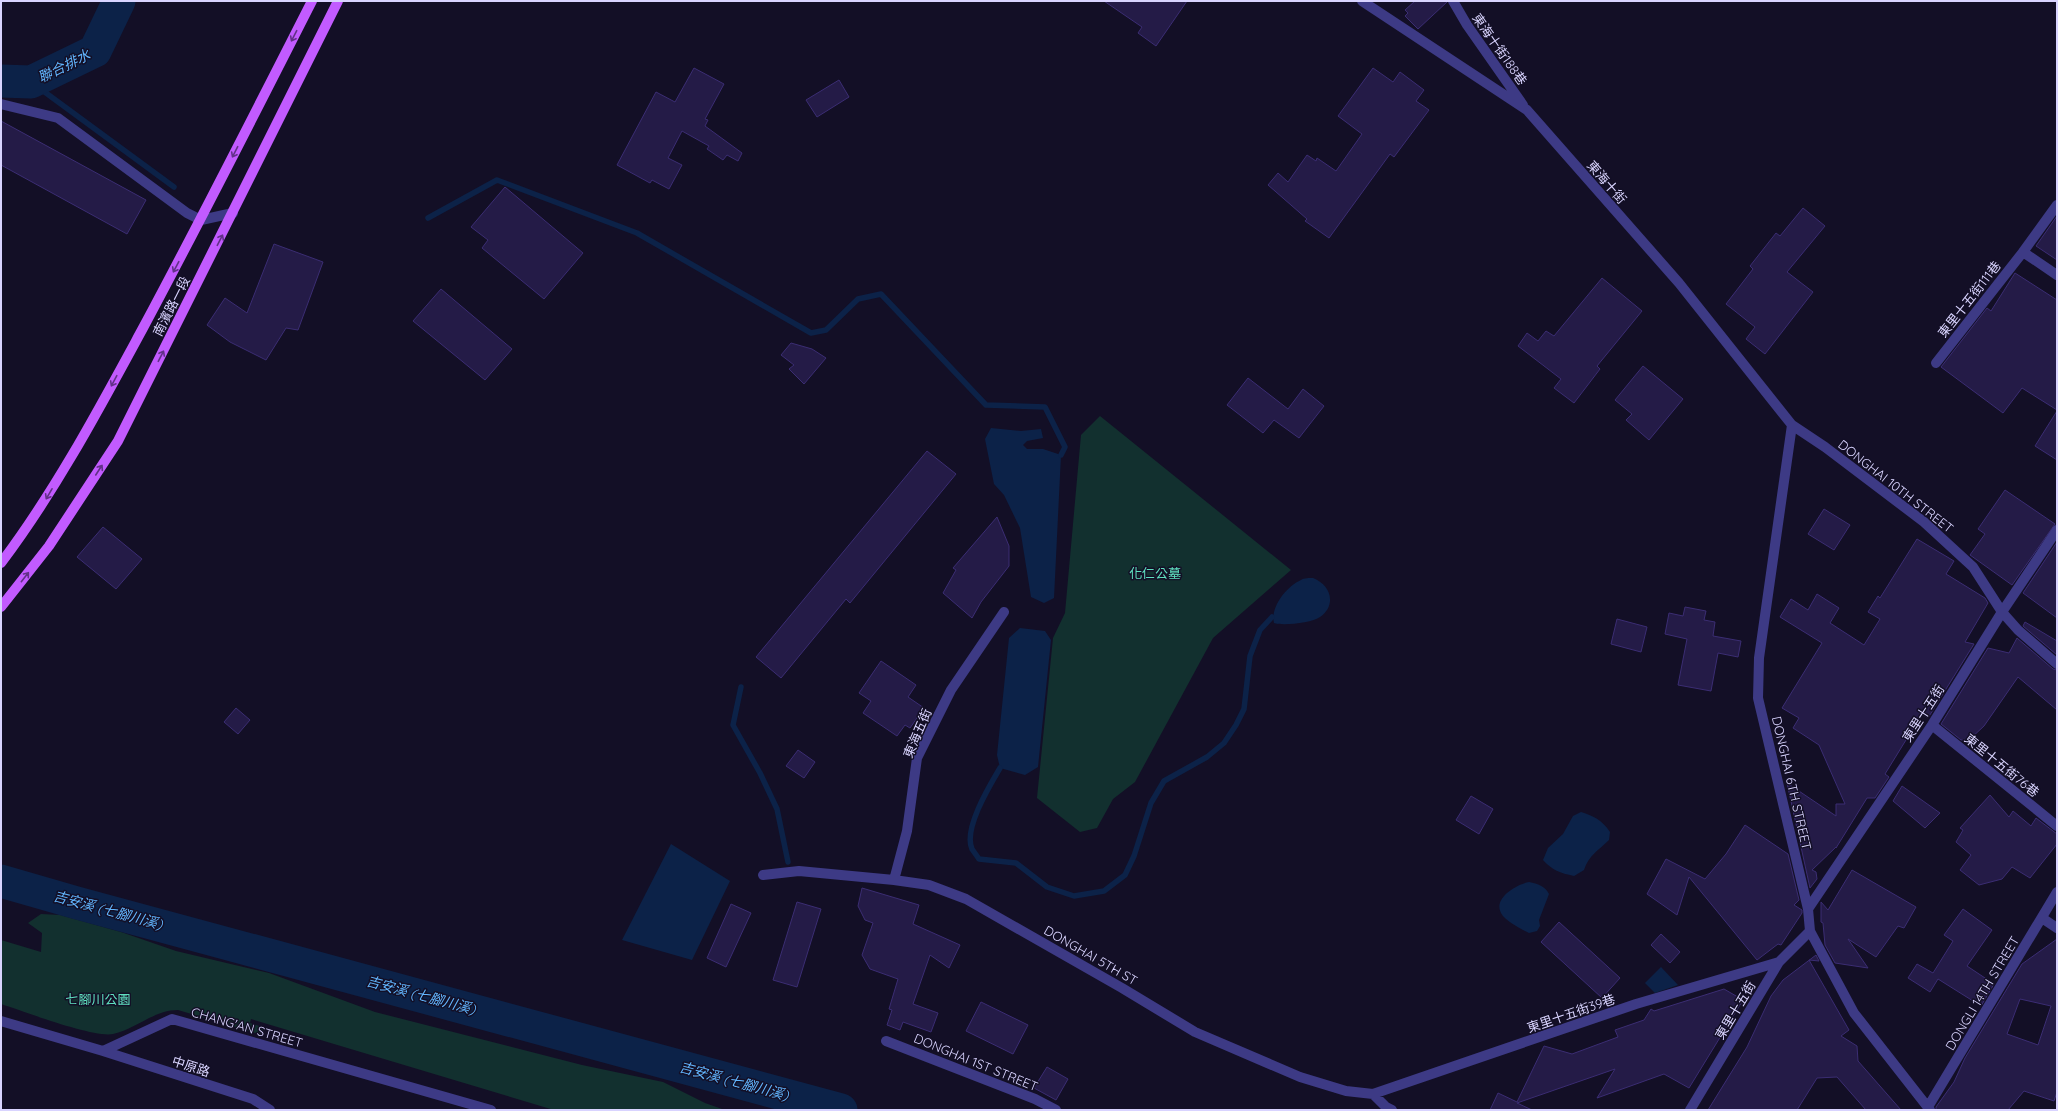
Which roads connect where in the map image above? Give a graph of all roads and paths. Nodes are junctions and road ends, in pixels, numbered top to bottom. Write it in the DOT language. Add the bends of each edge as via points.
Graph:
graph roads {
  1 [pos="312,1"];
  2 [pos="338,1"];
  3 [pos="1362,1"];
  4 [pos="1453,1"];
  5 [pos="1,104"];
  6 [pos="1527,110"];
  7 [pos="2057,205"];
  8 [pos="233,213"];
  9 [pos="201,220"];
  10 [pos="2023,252"];
  11 [pos="2057,275"];
  12 [pos="1936,362"];
  13 [pos="1792,425"];
  14 [pos="2057,530"];
  15 [pos="1,563"];
  16 [pos="1,607"];
  17 [pos="1004,612"];
  18 [pos="2002,612"];
  19 [pos="2057,664"];
  20 [pos="1932,725"];
  21 [pos="2057,826"];
  22 [pos="763,875"];
  23 [pos="894,880"];
  24 [pos="2057,892"];
  25 [pos="1808,909"];
  26 [pos="2042,918"];
  27 [pos="2057,928"];
  28 [pos="1810,931"];
  29 [pos="1779,962"];
  30 [pos="1,1021"];
  31 [pos="886,1041"];
  32 [pos="103,1051"];
  33 [pos="1373,1094"];
  34 [pos="1929,1108"];
  35 [pos="270,1110"];
  36 [pos="491,1110"];
  37 [pos="1056,1110"];
  38 [pos="1392,1110"];
  39 [pos="1690,1110"];
  1 -- 9 [label="main road, 南濱路一段, one-way"];
  2 -- 8 [label="main road, 南濱路一段"];
  3 -- 6 [label="street, 東海十街"];
  4 -- 6 [label="street, 東海十街188巷"];
  5 -- 9 [label="street" via="58,118 187,213"];
  6 -- 13 [label="street, 東海十街" via="1679,283"];
  7 -- 10 [label="street, 東里十五街111巷"];
  8 -- 9 [label="street"];
  16 -- 8 [label="main road, 南濱路一段, one-way" via="49,546 118,441"];
  9 -- 15 [label="main road, 南濱路一段, one-way" via="52,490"];
  10 -- 11 [label="street"];
  10 -- 12 [label="street, 東里十五街111巷"];
  13 -- 18 [label="street, DONGHAI 10TH STREET" via="1924,522 1973,567"];
  13 -- 25 [label="street, DONGHAI 6TH STREET" via="1759,658 1758,698"];
  14 -- 18 [label="street, 東里十五街"];
  17 -- 23 [label="street, 東海五街" via="951,690 918,758 907,831"];
  18 -- 19 [label="street, DONGHAI 10TH STREET" via="2018,630"];
  18 -- 20 [label="street, 東里十五街"];
  20 -- 21 [label="street, 東里十五街76巷"];
  20 -- 25 [label="street, 東里十五街"];
  22 -- 23 [label="street, DONGHAI 5TH ST" via="799,871"];
  23 -- 33 [label="street, DONGHAI 5TH ST" via="929,885 966,899 1195,1032 1300,1077 1346,1091"];
  24 -- 26 [label="street, DONGLI 14TH STREET"];
  25 -- 28 [label="street, DONGHAI 6TH STREET"];
  26 -- 27 [label="street"];
  26 -- 34 [label="street, DONGLI 14TH STREET"];
  28 -- 29 [label="street, 東里十五街"];
  28 -- 34 [label="street, DONGHAI 6TH STREET" via="1854,1014"];
  29 -- 33 [label="street, 東里十五街39巷" via="1636,1004"];
  29 -- 39 [label="street, 東里十五街"];
  30 -- 32 [label="street"];
  31 -- 37 [label="street, DONGHAI 1ST STREET"];
  32 -- 35 [label="street, 中原路" via="253,1099"];
  32 -- 36 [label="street, CHANG'AN STREET" via="172,1020"];
  33 -- 38 [label="street"];
}
